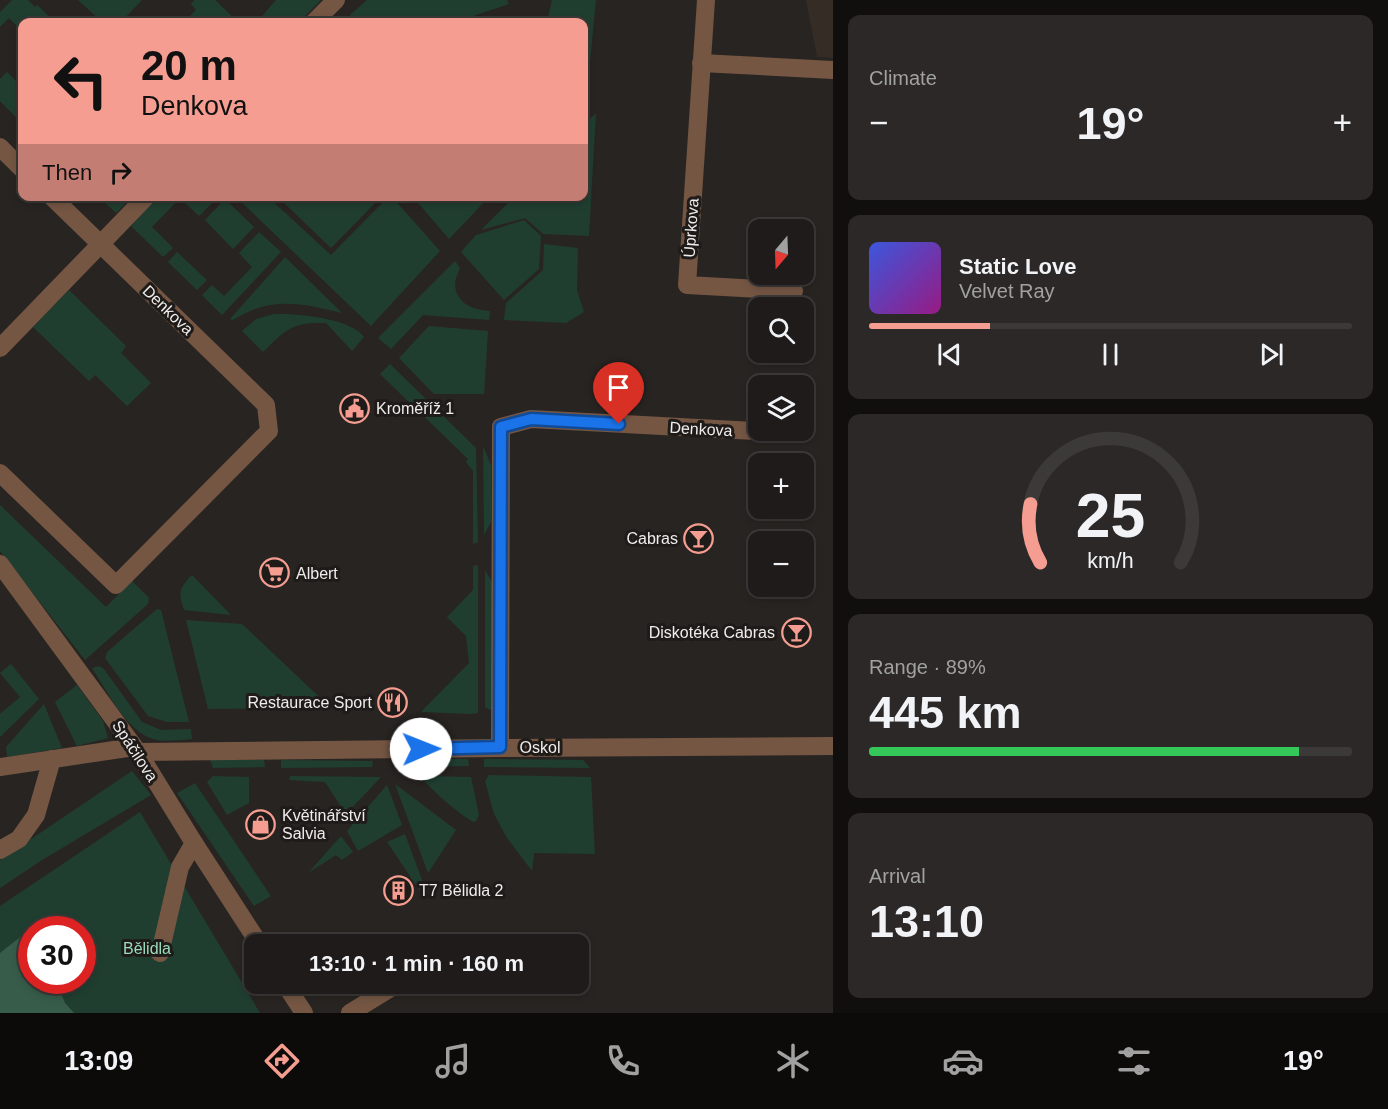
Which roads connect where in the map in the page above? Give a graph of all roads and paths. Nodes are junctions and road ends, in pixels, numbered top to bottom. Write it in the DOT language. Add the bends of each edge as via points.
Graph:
graph roads {
  1 [pos="336,0"];
  2 [pos="706,0"];
  3 [pos="318,18"];
  4 [pos="701,63"];
  5 [pos="833,70"];
  6 [pos="0,147"];
  7 [pos="18,165"];
  8 [pos="56,201"];
  9 [pos="142,201"];
  10 [pos="101,245"];
  11 [pos="794,291"];
  12 [pos="0,348"];
  13 [pos="748,431"];
  14 [pos="0,473"];
  15 [pos="0,564"];
  16 [pos="833,746"];
  17 [pos="500,747"];
  18 [pos="136,749"];
  19 [pos="52,759"];
  20 [pos="0,767"];
  21 [pos="194,843"];
  22 [pos="0,850"];
  23 [pos="253,934"];
  24 [pos="160,953"];
  25 [pos="292,994"];
  26 [pos="381,994"];
  27 [pos="304,1013"];
  28 [pos="350,1013"];
  1 -- 3 [label="street"];
  2 -- 4 [label="street, Úprkova"];
  4 -- 5 [label="street"];
  4 -- 11 [label="street, Úprkova" via="687,285"];
  6 -- 7 [label="street"];
  8 -- 10 [label="street, Denkova"];
  9 -- 10 [label="street"];
  10 -- 12 [label="street"];
  10 -- 14 [label="street, Denkova" via="266,405 269,431 116,585"];
  13 -- 17 [label="street, Denkova" via="531,419 501,427"];
  15 -- 18 [label="street, Spáčilova"];
  16 -- 17 [label="street, Oskol"];
  17 -- 18 [label="street, Oskol"];
  18 -- 19 [label="street, Oskol"];
  18 -- 21 [label="street, Spáčilova"];
  19 -- 20 [label="street, Oskol"];
  19 -- 22 [label="street" via="36,815 19,839"];
  21 -- 23 [label="street, Spáčilova"];
  21 -- 24 [label="street" via="180,867"];
  25 -- 27 [label="street"];
  26 -- 28 [label="street"];
}
